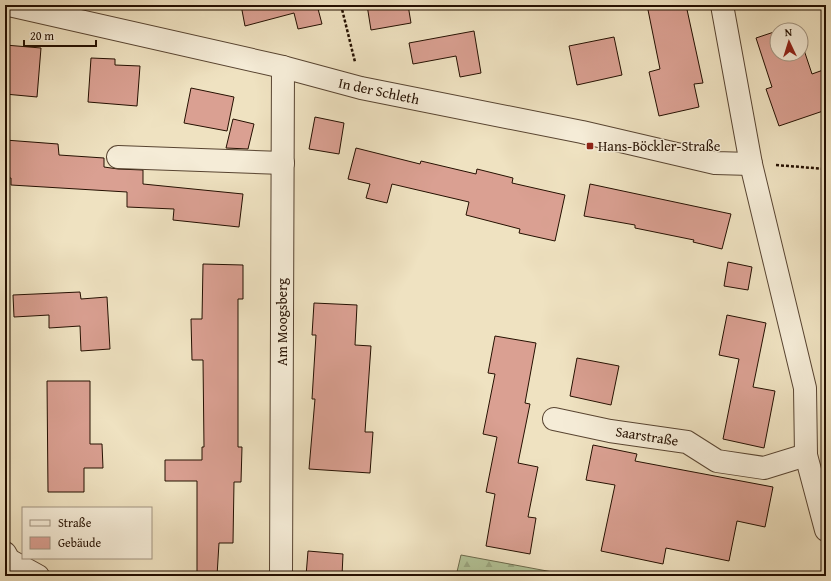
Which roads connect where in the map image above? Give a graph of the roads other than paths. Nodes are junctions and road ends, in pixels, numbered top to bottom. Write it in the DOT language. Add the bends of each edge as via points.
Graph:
graph roads {
  1 [pos="9,5"];
  2 [pos="722,5"];
  3 [pos="283,67"];
  4 [pos="118,157"];
  5 [pos="283,163"];
  6 [pos="751,164"];
  7 [pos="554,419"];
  8 [pos="806,455"];
  9 [pos="826,530"];
  10 [pos="5,553"];
  11 [pos="38,576"];
  12 [pos="281,576"];
  1 -- 3 [label="street, In der Schleth"];
  2 -- 6 [label="street"];
  3 -- 5 [label="street, Am Moogsberg"];
  3 -- 6 [label="street, In der Schleth" via="361,88 582,132 715,163"];
  4 -- 5 [label="street"];
  5 -- 12 [label="street, Am Moogsberg"];
  6 -- 8 [label="street" via="805,388"];
  7 -- 8 [label="street, Saarstraße" via="687,442 717,461 764,468"];
  8 -- 9 [label="street"];
  10 -- 11 [label="street" via="9,560"];
}
